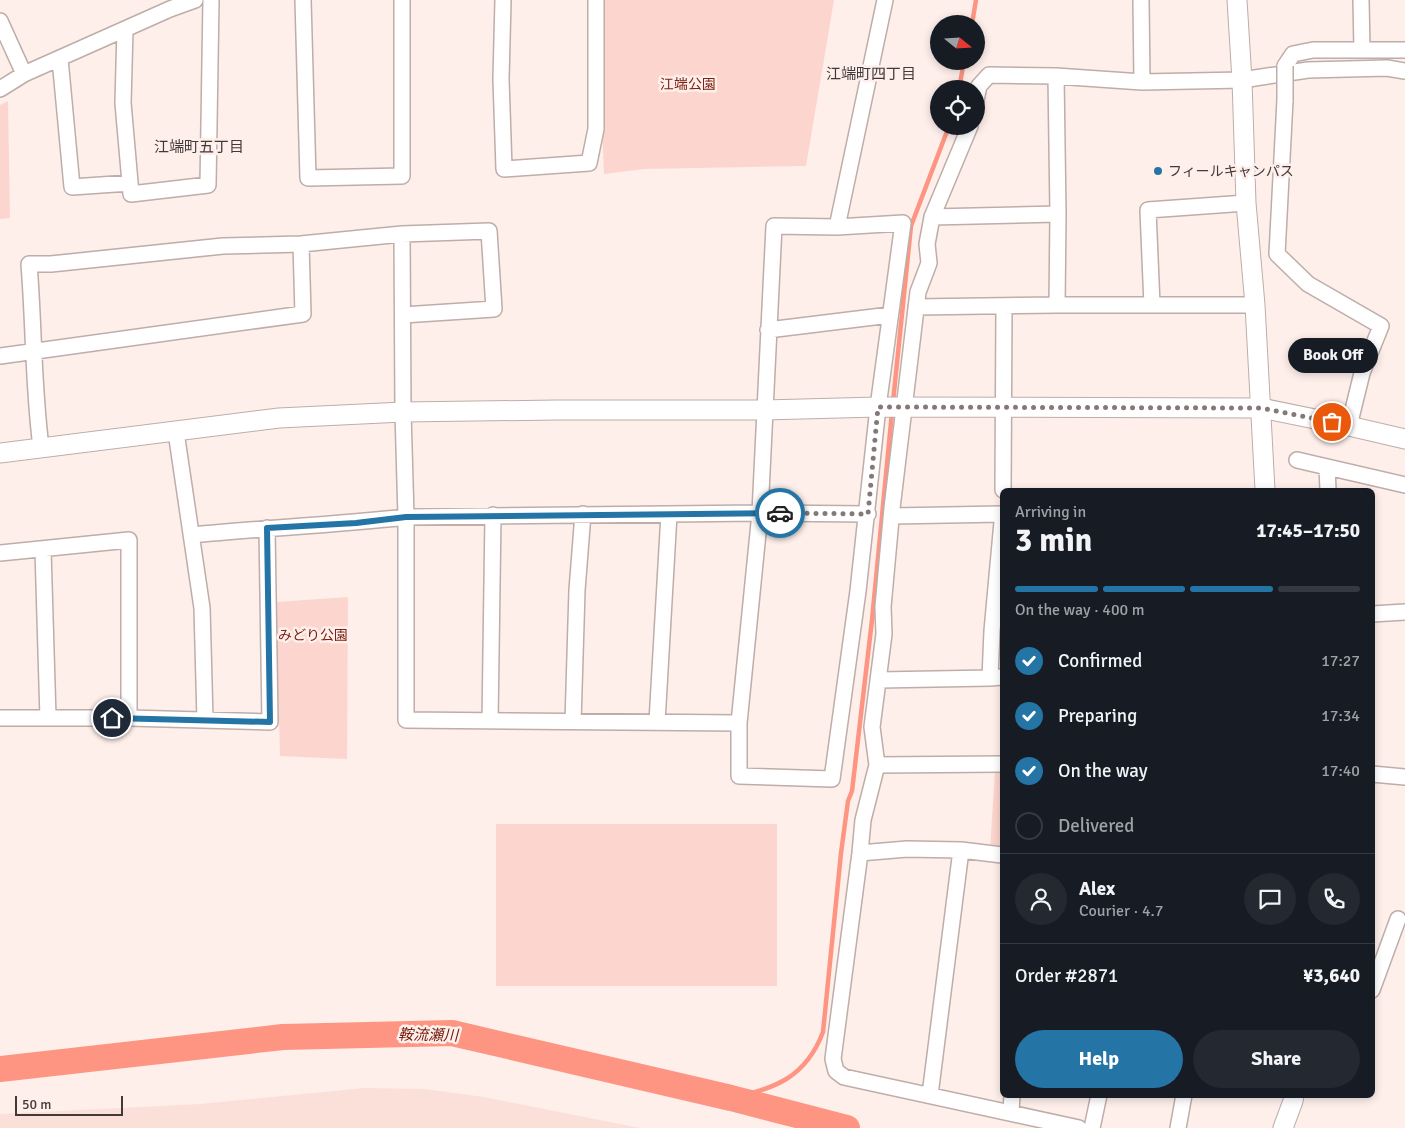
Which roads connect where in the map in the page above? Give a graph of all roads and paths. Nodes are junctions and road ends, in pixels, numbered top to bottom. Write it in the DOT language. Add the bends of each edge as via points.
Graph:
graph roads {
  1 [pos="195,0"];
  2 [pos="211,0"];
  3 [pos="304,0"];
  4 [pos="402,0"];
  5 [pos="503,0"];
  6 [pos="596,0"];
  7 [pos="885,0"];
  8 [pos="1141,0"];
  9 [pos="1237,0"];
  10 [pos="1361,0"];
  11 [pos="0,22"];
  12 [pos="125,29"];
  13 [pos="1362,50"];
  14 [pos="1405,50"];
  15 [pos="60,58"];
  16 [pos="1405,71"];
  17 [pos="24,74"];
  18 [pos="1056,76"];
  19 [pos="985,80"];
  20 [pos="1242,80"];
  21 [pos="1142,82"];
  22 [pos="0,89"];
  23 [pos="966,135"];
  24 [pos="130,183"];
  25 [pos="1246,203"];
  26 [pos="1058,214"];
  27 [pos="932,217"];
  28 [pos="837,227"];
  29 [pos="402,234"];
  30 [pos="301,244"];
  31 [pos="1057,305"];
  32 [pos="1152,305"];
  33 [pos="1254,305"];
  34 [pos="1004,306"];
  35 [pos="916,308"];
  36 [pos="403,315"];
  37 [pos="890,315"];
  38 [pos="768,330"];
  39 [pos="32,351"];
  40 [pos="0,356"];
  41 [pos="880,408"];
  42 [pos="903,408"];
  43 [pos="1003,408"];
  44 [pos="1261,408"];
  45 [pos="764,410"];
  46 [pos="403,412"];
  47 [pos="1350,426"];
  48 [pos="176,432"];
  49 [pos="1405,439"];
  50 [pos="41,447"];
  51 [pos="0,453"];
  52 [pos="1405,485"];
  53 [pos="1003,488"];
  54 [pos="1265,488"];
  55 [pos="1328,488"];
  56 [pos="760,512"];
  57 [pos="583,514"];
  58 [pos="669,514"];
  59 [pos="868,514"];
  60 [pos="1000,514"];
  61 [pos="494,515"];
  62 [pos="892,516"];
  63 [pos="406,517"];
  64 [pos="267,528"];
  65 [pos="192,535"];
  66 [pos="1000,544"];
  67 [pos="43,550"];
  68 [pos="0,553"];
  69 [pos="1405,612"];
  70 [pos="1375,614"];
  71 [pos="996,678"];
  72 [pos="878,680"];
  73 [pos="0,718"];
  74 [pos="48,718"];
  75 [pos="128,718"];
  76 [pos="205,720"];
  77 [pos="490,721"];
  78 [pos="573,722"];
  79 [pos="657,722"];
  80 [pos="739,723"];
  81 [pos="1000,764"];
  82 [pos="877,765"];
  83 [pos="1375,774"];
  84 [pos="1405,777"];
  85 [pos="961,850"];
  86 [pos="860,853"];
  87 [pos="1000,855"];
  88 [pos="1398,920"];
  89 [pos="1375,982"];
  90 [pos="930,1095"];
  91 [pos="1012,1098"];
  92 [pos="1098,1098"];
  93 [pos="1183,1098"];
  94 [pos="1296,1098"];
  95 [pos="1011,1112"];
  96 [pos="1079,1128"];
  97 [pos="1092,1128"];
  98 [pos="1178,1128"];
  99 [pos="1283,1128"];
  1 -- 12 [label="street"];
  2 -- 24 [label="street" via="208,185 131,194"];
  3 -- 4 [label="street" via="308,178 402,176"];
  5 -- 6 [label="street" via="504,169 589,163 596,129"];
  7 -- 28 [label="street"];
  8 -- 21 [label="street"];
  9 -- 20 [label="street"];
  10 -- 13 [label="street"];
  11 -- 17 [label="street"];
  12 -- 15 [label="street"];
  12 -- 24 [label="street" via="123,103"];
  13 -- 14 [label="street"];
  13 -- 47 [label="street, bridge" via="1313,50 1293,54 1284,66 1276,254 1308,284 1381,326 1362,373"];
  15 -- 17 [label="street"];
  15 -- 24 [label="street" via="72,187"];
  16 -- 20 [label="street" via="1387,68 1308,70"];
  17 -- 22 [label="street"];
  18 -- 19 [label="street" via="989,75"];
  18 -- 21 [label="street"];
  18 -- 26 [label="street"];
  20 -- 21 [label="street"];
  20 -- 25 [label="street"];
  23 -- 27 [label="street"];
  25 -- 32 [label="street" via="1148,210"];
  25 -- 33 [label="street"];
  26 -- 27 [label="street"];
  26 -- 31 [label="street"];
  27 -- 35 [label="street" via="927,244 929,263 918,292"];
  28 -- 37 [label="street" via="902,223"];
  28 -- 38 [label="street" via="774,226"];
  29 -- 30 [label="street"];
  29 -- 36 [label="street"];
  29 -- 36 [label="street" via="490,231 494,310"];
  30 -- 39 [label="street" via="303,314"];
  30 -- 39 [label="street" via="223,246 29,264"];
  31 -- 32 [label="street"];
  31 -- 34 [label="street"];
  32 -- 33 [label="street"];
  33 -- 44 [label="street"];
  34 -- 35 [label="street"];
  34 -- 43 [label="street"];
  35 -- 42 [label="street"];
  36 -- 46 [label="street"];
  37 -- 38 [label="street"];
  37 -- 41 [label="street"];
  38 -- 45 [label="street"];
  39 -- 40 [label="street"];
  39 -- 50 [label="street"];
  41 -- 42 [label="street"];
  41 -- 45 [label="street"];
  41 -- 59 [label="street"];
  42 -- 43 [label="street"];
  42 -- 62 [label="street"];
  43 -- 44 [label="street"];
  43 -- 53 [label="street"];
  44 -- 47 [label="street"];
  44 -- 54 [label="street"];
  45 -- 46 [label="street"];
  45 -- 56 [label="street"];
  46 -- 48 [label="street" via="280,418"];
  46 -- 63 [label="street"];
  47 -- 49 [label="street"];
  48 -- 50 [label="street"];
  48 -- 65 [label="street"];
  50 -- 51 [label="street"];
  52 -- 55 [label="street" via="1297,460 1327,467"];
  56 -- 58 [label="street"];
  56 -- 59 [label="street"];
  56 -- 80 [label="street"];
  57 -- 58 [label="street"];
  57 -- 61 [label="street"];
  57 -- 78 [label="street"];
  58 -- 79 [label="street"];
  59 -- 80 [label="street" via="832,779 739,776"];
  60 -- 62 [label="street"];
  61 -- 63 [label="street"];
  61 -- 77 [label="street"];
  62 -- 72 [label="street"];
  63 -- 64 [label="street"];
  63 -- 77 [label="street" via="406,720"];
  64 -- 65 [label="street"];
  64 -- 76 [label="street" via="270,722"];
  65 -- 76 [label="street" via="202,608"];
  66 -- 71 [label="street" via="992,630"];
  67 -- 68 [label="street"];
  67 -- 74 [label="street"];
  67 -- 75 [label="street" via="129,540"];
  69 -- 70 [label="street"];
  71 -- 72 [label="street"];
  72 -- 82 [label="street" via="872,727"];
  73 -- 74 [label="street"];
  74 -- 75 [label="street"];
  75 -- 76 [label="street"];
  77 -- 78 [label="street"];
  78 -- 79 [label="street"];
  79 -- 80 [label="street"];
  81 -- 82 [label="street"];
  82 -- 86 [label="street" via="863,820"];
  83 -- 84 [label="street"];
  85 -- 86 [label="street" via="907,849"];
  85 -- 87 [label="street"];
  85 -- 90 [label="street"];
  86 -- 90 [label="street" via="833,1059 836,1071 844,1077"];
  88 -- 89 [label="street"];
  90 -- 95 [label="street"];
  91 -- 95 [label="street"];
  92 -- 97 [label="street"];
  93 -- 98 [label="street"];
  94 -- 99 [label="street"];
  95 -- 96 [label="street"];
}
